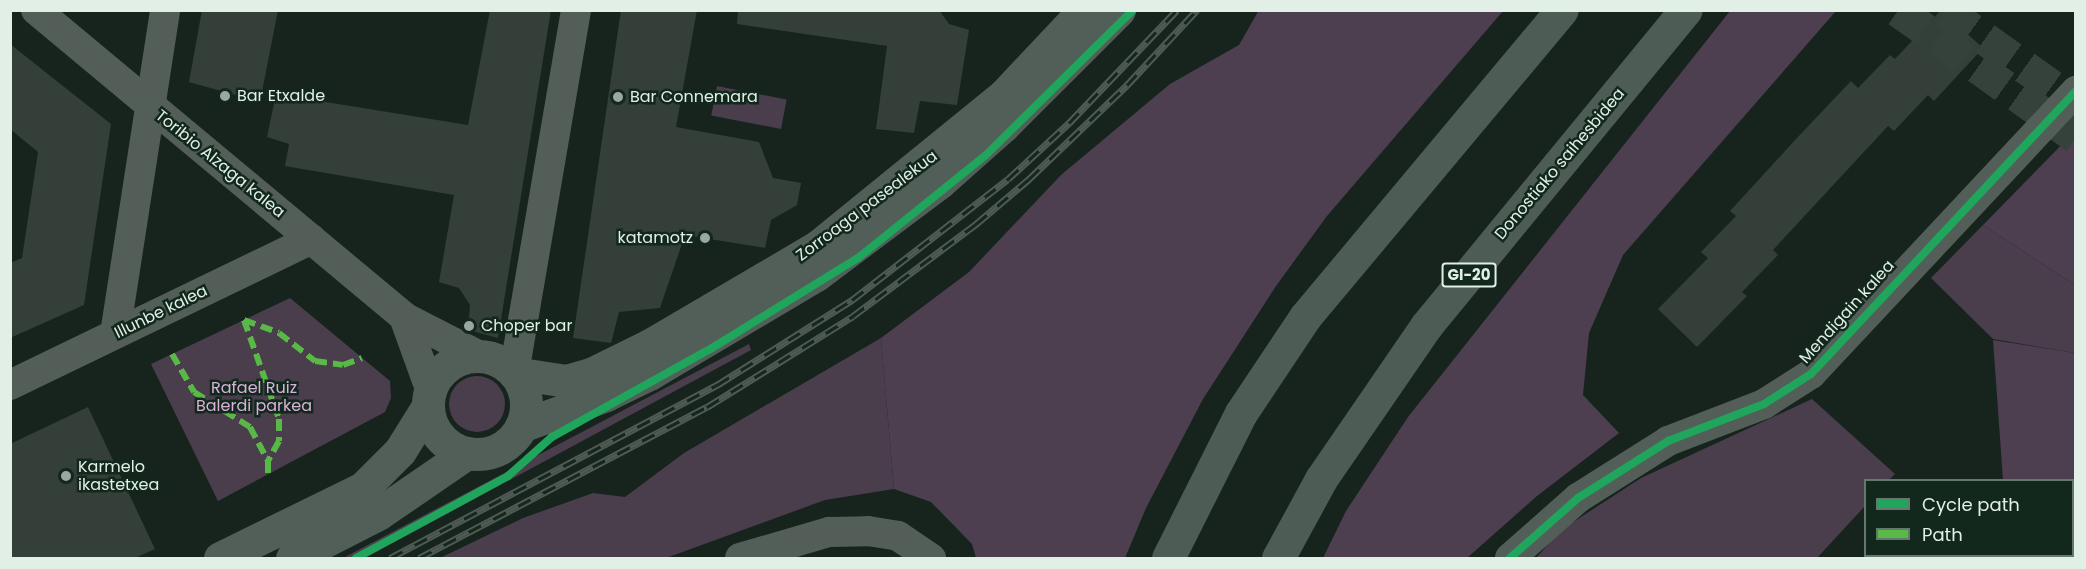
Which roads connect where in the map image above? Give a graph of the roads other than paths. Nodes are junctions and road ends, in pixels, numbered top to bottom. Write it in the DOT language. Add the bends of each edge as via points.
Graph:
graph roads {
  1 [pos="36,10"];
  2 [pos="165,10"];
  3 [pos="576,10"];
  4 [pos="1119,10"];
  5 [pos="1562,10"];
  6 [pos="1686,10"];
  7 [pos="1069,17"];
  8 [pos="2076,91"];
  9 [pos="149,106"];
  10 [pos="312,239"];
  11 [pos="404,316"];
  12 [pos="115,334"];
  13 [pos="480,356"];
  14 [pos="514,373"];
  15 [pos="10,385"];
  16 [pos="429,398"];
  17 [pos="521,426"];
  18 [pos="467,453"];
  19 [pos="220,558"];
  20 [pos="292,558"];
  21 [pos="740,558"];
  22 [pos="931,558"];
  23 [pos="1168,558"];
  24 [pos="1278,558"];
  25 [pos="1510,558"];
  1 -- 9 [label="street, Toribio Alzaga kalea"];
  2 -- 9 [label="street"];
  3 -- 14 [label="street"];
  4 -- 17 [label="main road, Zorroaga pasealekua" via="940,182 816,275 649,374 606,395"];
  5 -- 23 [label="highway" via="1305,318 1241,413"];
  6 -- 24 [label="highway, Donostiako saihesbidea / GI-20" via="1426,326 1321,479"];
  7 -- 14 [label="main road, Zorroaga pasealekua" via="1004,96 817,247 650,345 591,374 566,381"];
  8 -- 25 [label="street, Mendigain kalea" via="1810,374 1764,404 1668,441 1578,498"];
  9 -- 10 [label="street, Toribio Alzaga kalea"];
  9 -- 12 [label="street"];
  10 -- 11 [label="street, Toribio Alzaga kalea"];
  10 -- 12 [label="street, Illunbe kalea"];
  11 -- 13 [label="street, Toribio Alzaga kalea"];
  11 -- 16 [label="street"];
  12 -- 15 [label="street, Illunbe kalea"];
  13 -- 14 [label="main road" via="505,364"];
  13 -- 16 [label="main road" via="450,364"];
  14 -- 17 [label="main road" via="526,398"];
  16 -- 18 [label="main road" via="440,436"];
  16 -- 19 [label="main road" via="400,451 363,488"];
  17 -- 18 [label="main road" via="499,449"];
  18 -- 20 [label="main road" via="378,514"];
  21 -- 22 [label="street" via="829,532 868,531 898,536"];
}
